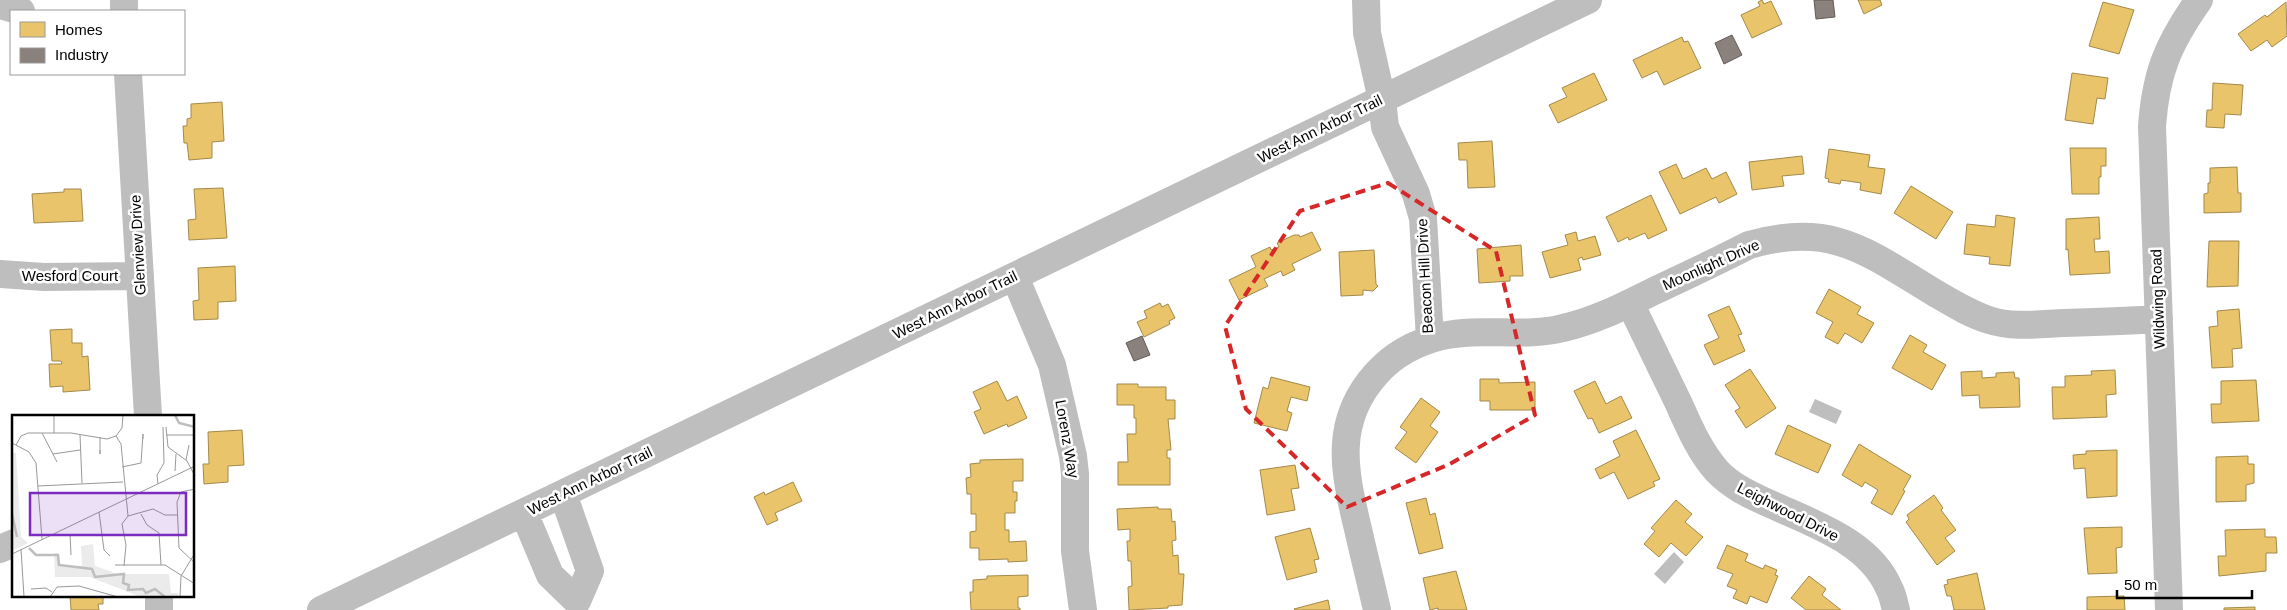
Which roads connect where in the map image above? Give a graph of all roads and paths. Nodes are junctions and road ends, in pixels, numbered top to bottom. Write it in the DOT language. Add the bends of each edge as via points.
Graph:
graph roads {
  1 [pos="1366,0"];
  2 [pos="1588,0"];
  3 [pos="2199,0"];
  4 [pos="0,6"];
  5 [pos="17,10"];
  6 [pos="128,75"];
  7 [pos="1382,100"];
  8 [pos="0,274"];
  9 [pos="140,276"];
  10 [pos="1015,277"];
  11 [pos="1630,303"];
  12 [pos="2159,319"];
  13 [pos="1430,339"];
  14 [pos="148,415"];
  15 [pos="563,494"];
  16 [pos="524,512"];
  17 [pos="12,544"];
  18 [pos="0,549"];
  19 [pos="577,606"];
  20 [pos="321,610"];
  21 [pos="1083,610"];
  22 [pos="1377,610"];
  23 [pos="1896,610"];
  24 [pos="2169,610"];
  1 -- 7 [label="street, Beacon Hill Drive" via="1367,33"];
  2 -- 7 [label="street, West Ann Arbor Trail"];
  3 -- 12 [label="street, Wildwing Road" via="2172,42 2154,95 2152,126"];
  4 -- 5 [label="street"];
  6 -- 9 [label="street, Glenview Drive"];
  7 -- 10 [label="street, West Ann Arbor Trail"];
  7 -- 13 [label="street, Beacon Hill Drive" via="1385,127 1416,194 1422,218"];
  8 -- 9 [label="street, Wesford Court"];
  9 -- 14 [label="street, Glenview Drive"];
  10 -- 15 [label="street, West Ann Arbor Trail"];
  10 -- 21 [label="street, Lorenz Way" via="1052,365 1073,456 1075,551"];
  11 -- 12 [label="street, Moonlight Drive" via="1749,245 1801,236 1853,245 1953,304 1990,320 2024,325"];
  11 -- 13 [label="street, Moonlight Drive" via="1561,329 1459,333"];
  11 -- 23 [label="street, Leighwood Drive" via="1698,445 1717,471 1750,495 1852,545 1881,574"];
  12 -- 24 [label="street, Wildwing Road"];
  13 -- 22 [label="street, Beacon Hill Drive" via="1409,348 1383,366 1359,397 1348,426 1344,447 1346,483"];
  15 -- 16 [label="street, West Ann Arbor Trail"];
  15 -- 19 [label="street" via="590,571"];
  16 -- 19 [label="street" via="550,575"];
  16 -- 20 [label="street, West Ann Arbor Trail"];
  17 -- 18 [label="street"];
}
